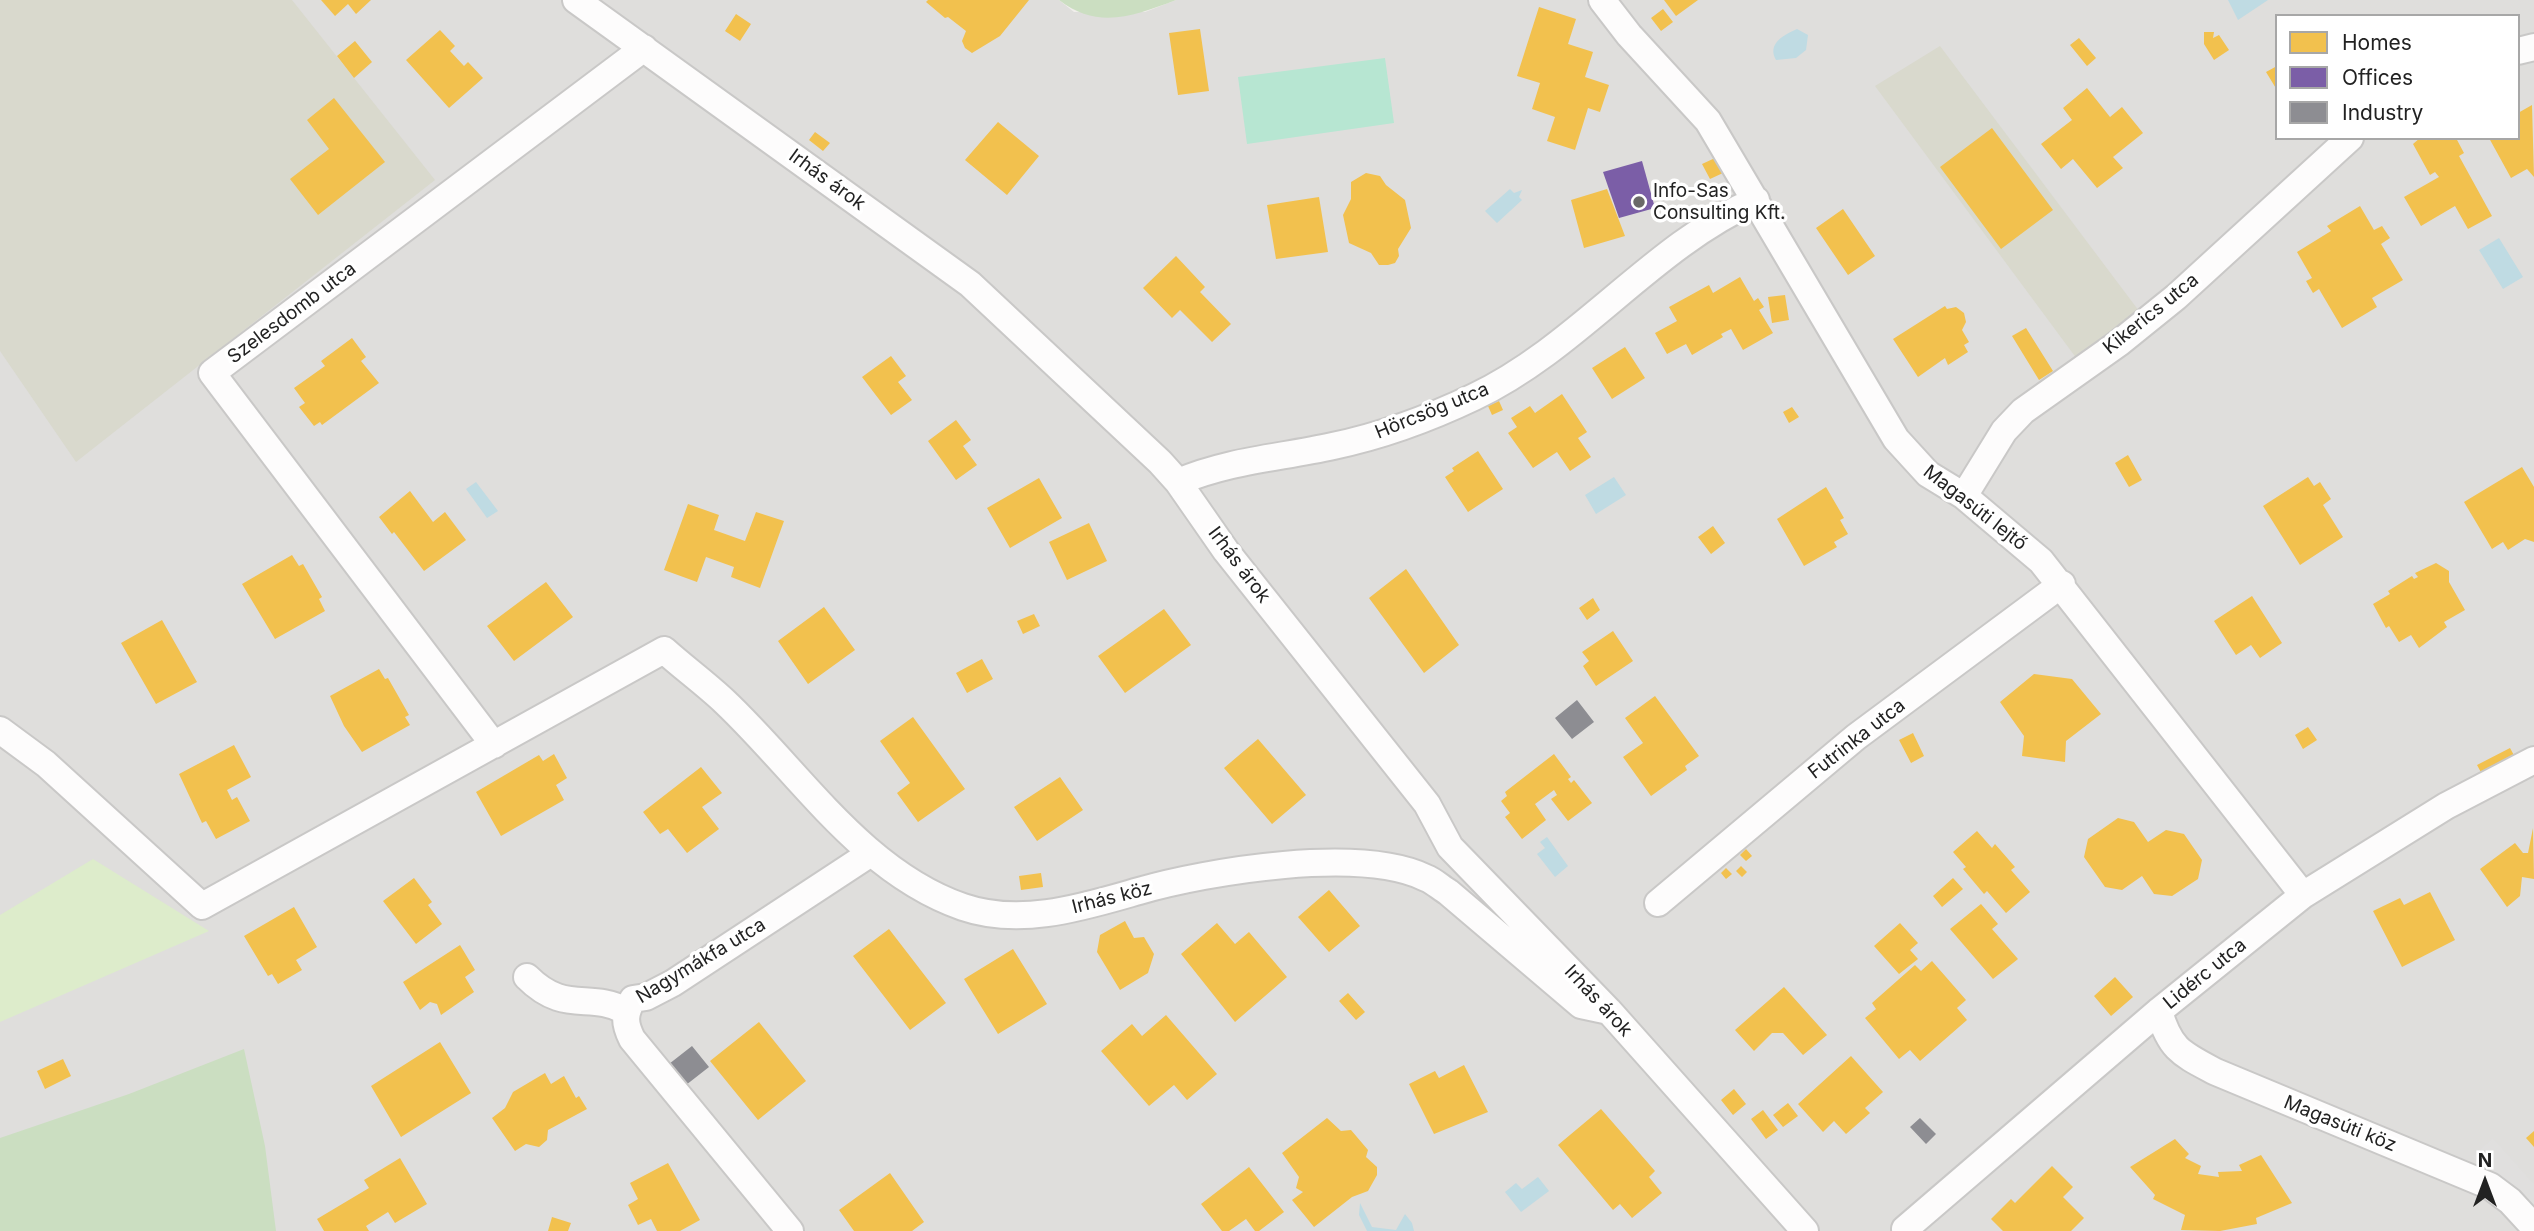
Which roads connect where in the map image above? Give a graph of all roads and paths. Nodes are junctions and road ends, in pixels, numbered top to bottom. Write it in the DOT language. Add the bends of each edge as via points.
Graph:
graph roads {
  1 [pos="576,0"];
  2 [pos="1602,0"];
  3 [pos="644,48"];
  4 [pos="2348,140"];
  5 [pos="1756,200"];
  6 [pos="1178,482"];
  7 [pos="1964,496"];
  8 [pos="2062,584"];
  9 [pos="0,730"];
  10 [pos="494,745"];
  11 [pos="2534,760"];
  12 [pos="871,853"];
  13 [pos="2303,895"];
  14 [pos="1658,903"];
  15 [pos="527,977"];
  16 [pos="626,1011"];
  17 [pos="1609,1011"];
  18 [pos="2159,1011"];
  19 [pos="2534,1227"];
  20 [pos="1905,1229"];
  21 [pos="790,1231"];
  22 [pos="1805,1231"];
  1 -- 3 [label="street, Irhás árok"];
  2 -- 5 [label="street, Magasúti lejtő" via="1708,121"];
  3 -- 6 [label="street, Irhás árok" via="970,284"];
  3 -- 10 [label="street, Szelesdomb utca" via="212,373"];
  4 -- 7 [label="street, Kikerics utca" via="2176,297 2023,411 2004,431"];
  5 -- 6 [label="street, Hörcsög utca" via="1727,213 1674,250 1537,361 1474,397 1356,441 1214,467"];
  5 -- 7 [label="street, Magasúti lejtő" via="1896,439 1928,474"];
  6 -- 17 [label="street, Irhás árok" via="1226,551 1427,804 1450,847"];
  7 -- 8 [label="street, Magasúti lejtő"];
  8 -- 13 [label="street, Magasúti lejtő" via="2164,722"];
  8 -- 14 [label="street, Futrinka utca" via="1856,737"];
  9 -- 10 [label="street" via="46,764 202,906"];
  10 -- 12 [label="street, Irhás köz" via="664,650 724,701"];
  11 -- 13 [label="street, Lidérc utca" via="2446,806"];
  12 -- 16 [label="street, Nagymákfa utca" via="673,983 634,999"];
  12 -- 17 [label="street, Irhás köz" via="904,879 960,906 1015,915 1101,903 1183,880 1269,867 1373,864 1426,877 1581,1005"];
  13 -- 18 [label="street, Lidérc utca"];
  15 -- 16 [label="street" via="542,992 563,1001 613,1004"];
  16 -- 21 [label="street, Nagymákfa utca" via="625,1024 632,1038"];
  17 -- 22 [label="street, Irhás árok"];
  18 -- 19 [label="street, Magasúti köz" via="2166,1038 2187,1057 2490,1186"];
  18 -- 20 [label="street, Lidérc utca"];
}
